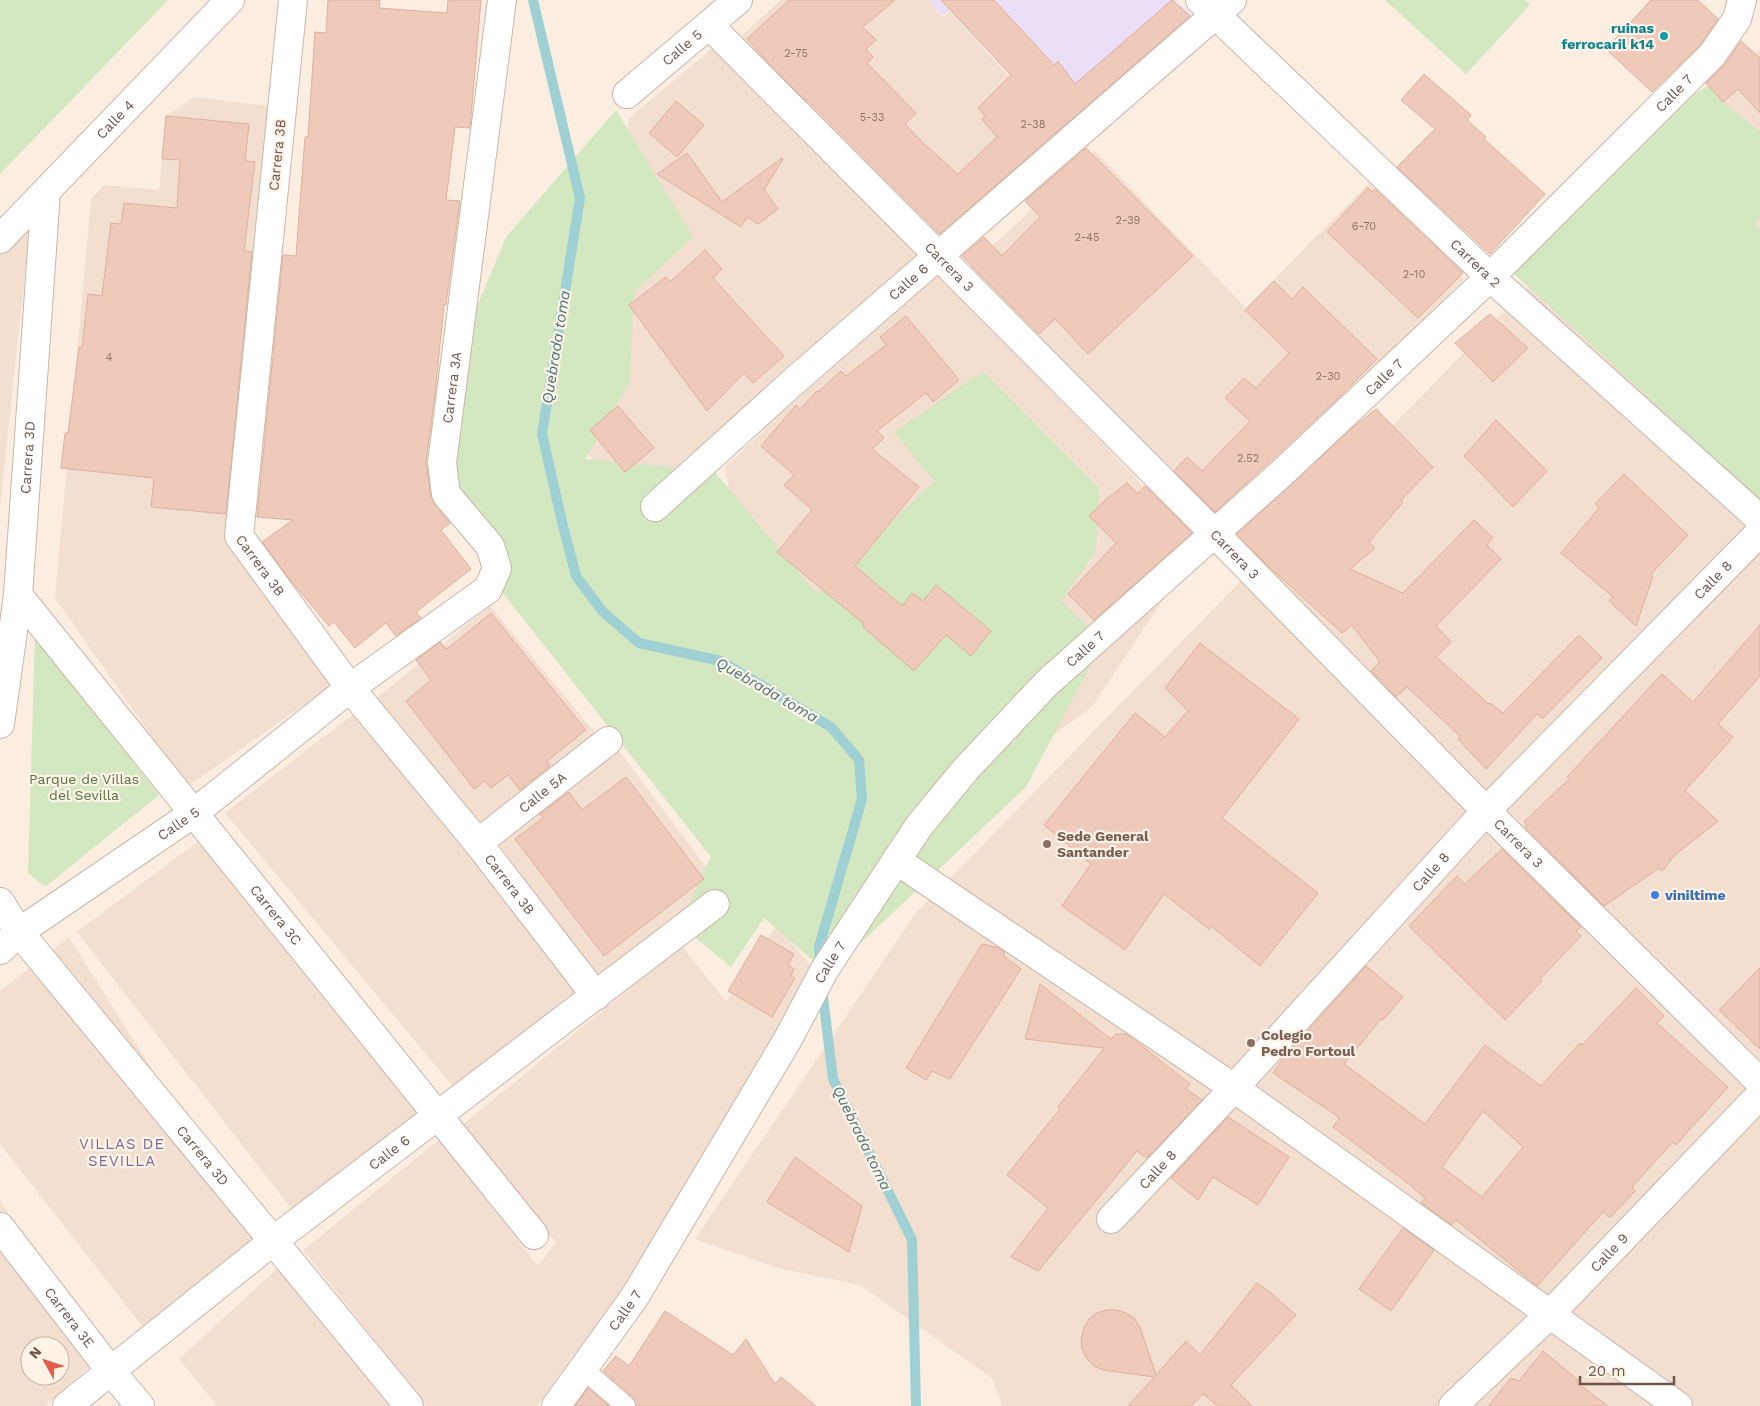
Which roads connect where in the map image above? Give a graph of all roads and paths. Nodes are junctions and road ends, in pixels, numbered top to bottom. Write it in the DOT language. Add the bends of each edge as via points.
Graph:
graph roads {
  1 [pos="230,0"];
  2 [pos="293,0"];
  3 [pos="502,0"];
  4 [pos="738,0"];
  5 [pos="1742,0"];
  6 [pos="1215,5"];
  7 [pos="709,25"];
  8 [pos="627,94"];
  9 [pos="46,192"];
  10 [pos="0,239"];
  11 [pos="938,256"];
  12 [pos="1490,278"];
  13 [pos="654,507"];
  14 [pos="1760,519"];
  15 [pos="1760,532"];
  16 [pos="1215,534"];
  17 [pos="18,595"];
  18 [pos="350,688"];
  19 [pos="0,724"];
  20 [pos="608,741"];
  21 [pos="1486,811"];
  22 [pos="194,813"];
  23 [pos="478,843"];
  24 [pos="896,860"];
  25 [pos="0,902"];
  26 [pos="715,904"];
  27 [pos="10,941"];
  28 [pos="596,996"];
  29 [pos="1760,1082"];
  30 [pos="1234,1088"];
  31 [pos="1760,1095"];
  32 [pos="438,1115"];
  33 [pos="1111,1219"];
  34 [pos="0,1227"];
  35 [pos="534,1235"];
  36 [pos="274,1241"];
  37 [pos="1549,1315"];
  38 [pos="583,1369"];
  39 [pos="110,1370"];
  40 [pos="67,1406"];
  41 [pos="140,1406"];
  42 [pos="410,1406"];
  43 [pos="556,1406"];
  44 [pos="626,1406"];
  45 [pos="1453,1406"];
  46 [pos="1678,1406"];
  1 -- 9 [label="street, Calle 4"];
  2 -- 18 [label="street, Carrera 3B" via="238,536"];
  3 -- 18 [label="street, Carrera 3A" via="442,463 446,494 490,546 497,568 488,589"];
  4 -- 7 [label="street, Calle 5"];
  5 -- 12 [label="street, Calle 7" via="1737,19 1712,55"];
  6 -- 11 [label="street, Calle 6"];
  6 -- 12 [label="street, Carrera 2"];
  7 -- 8 [label="street, Calle 5"];
  7 -- 11 [label="street, Carrera 3"];
  9 -- 10 [label="street, Calle 4"];
  9 -- 17 [label="street, Carrera 3D"];
  11 -- 13 [label="street, Calle 6"];
  11 -- 16 [label="street, Carrera 3"];
  12 -- 14 [label="street, Carrera 2"];
  12 -- 16 [label="street, Calle 7"];
  15 -- 21 [label="street, Calle 8"];
  16 -- 21 [label="street, Carrera 3"];
  16 -- 24 [label="street, Calle 7" via="1047,683 966,768"];
  17 -- 19 [label="street, Carrera 3D"];
  17 -- 22 [label="street, Carrera 3C"];
  18 -- 22 [label="street, Calle 5"];
  18 -- 23 [label="street, Carrera 3B"];
  20 -- 23 [label="street, Calle 5A"];
  21 -- 29 [label="street, Carrera 3"];
  21 -- 30 [label="street, Calle 8"];
  22 -- 27 [label="street, Calle 5"];
  22 -- 32 [label="street, Carrera 3C"];
  23 -- 28 [label="street, Carrera 3B"];
  24 -- 30 [label="street"];
  24 -- 38 [label="street, Calle 7" via="825,969 788,1039 634,1298"];
  25 -- 27 [label="street, Carrera 3D"];
  26 -- 28 [label="street, Calle 6"];
  27 -- 36 [label="street, Carrera 3D"];
  28 -- 32 [label="street, Calle 6"];
  30 -- 33 [label="street, Calle 8"];
  30 -- 37 [label="street"];
  31 -- 37 [label="street, Calle 9"];
  32 -- 35 [label="street, Carrera 3C"];
  32 -- 36 [label="street, Calle 6"];
  34 -- 39 [label="street, Carrera 3E"];
  36 -- 39 [label="street, Calle 6"];
  36 -- 42 [label="street, Carrera 3D"];
  37 -- 45 [label="street, Calle 9"];
  37 -- 46 [label="street"];
  38 -- 43 [label="street, Calle 7"];
  38 -- 44 [label="lane"];
  39 -- 40 [label="street, Calle 6"];
  39 -- 41 [label="street, Carrera 3E"];
}
